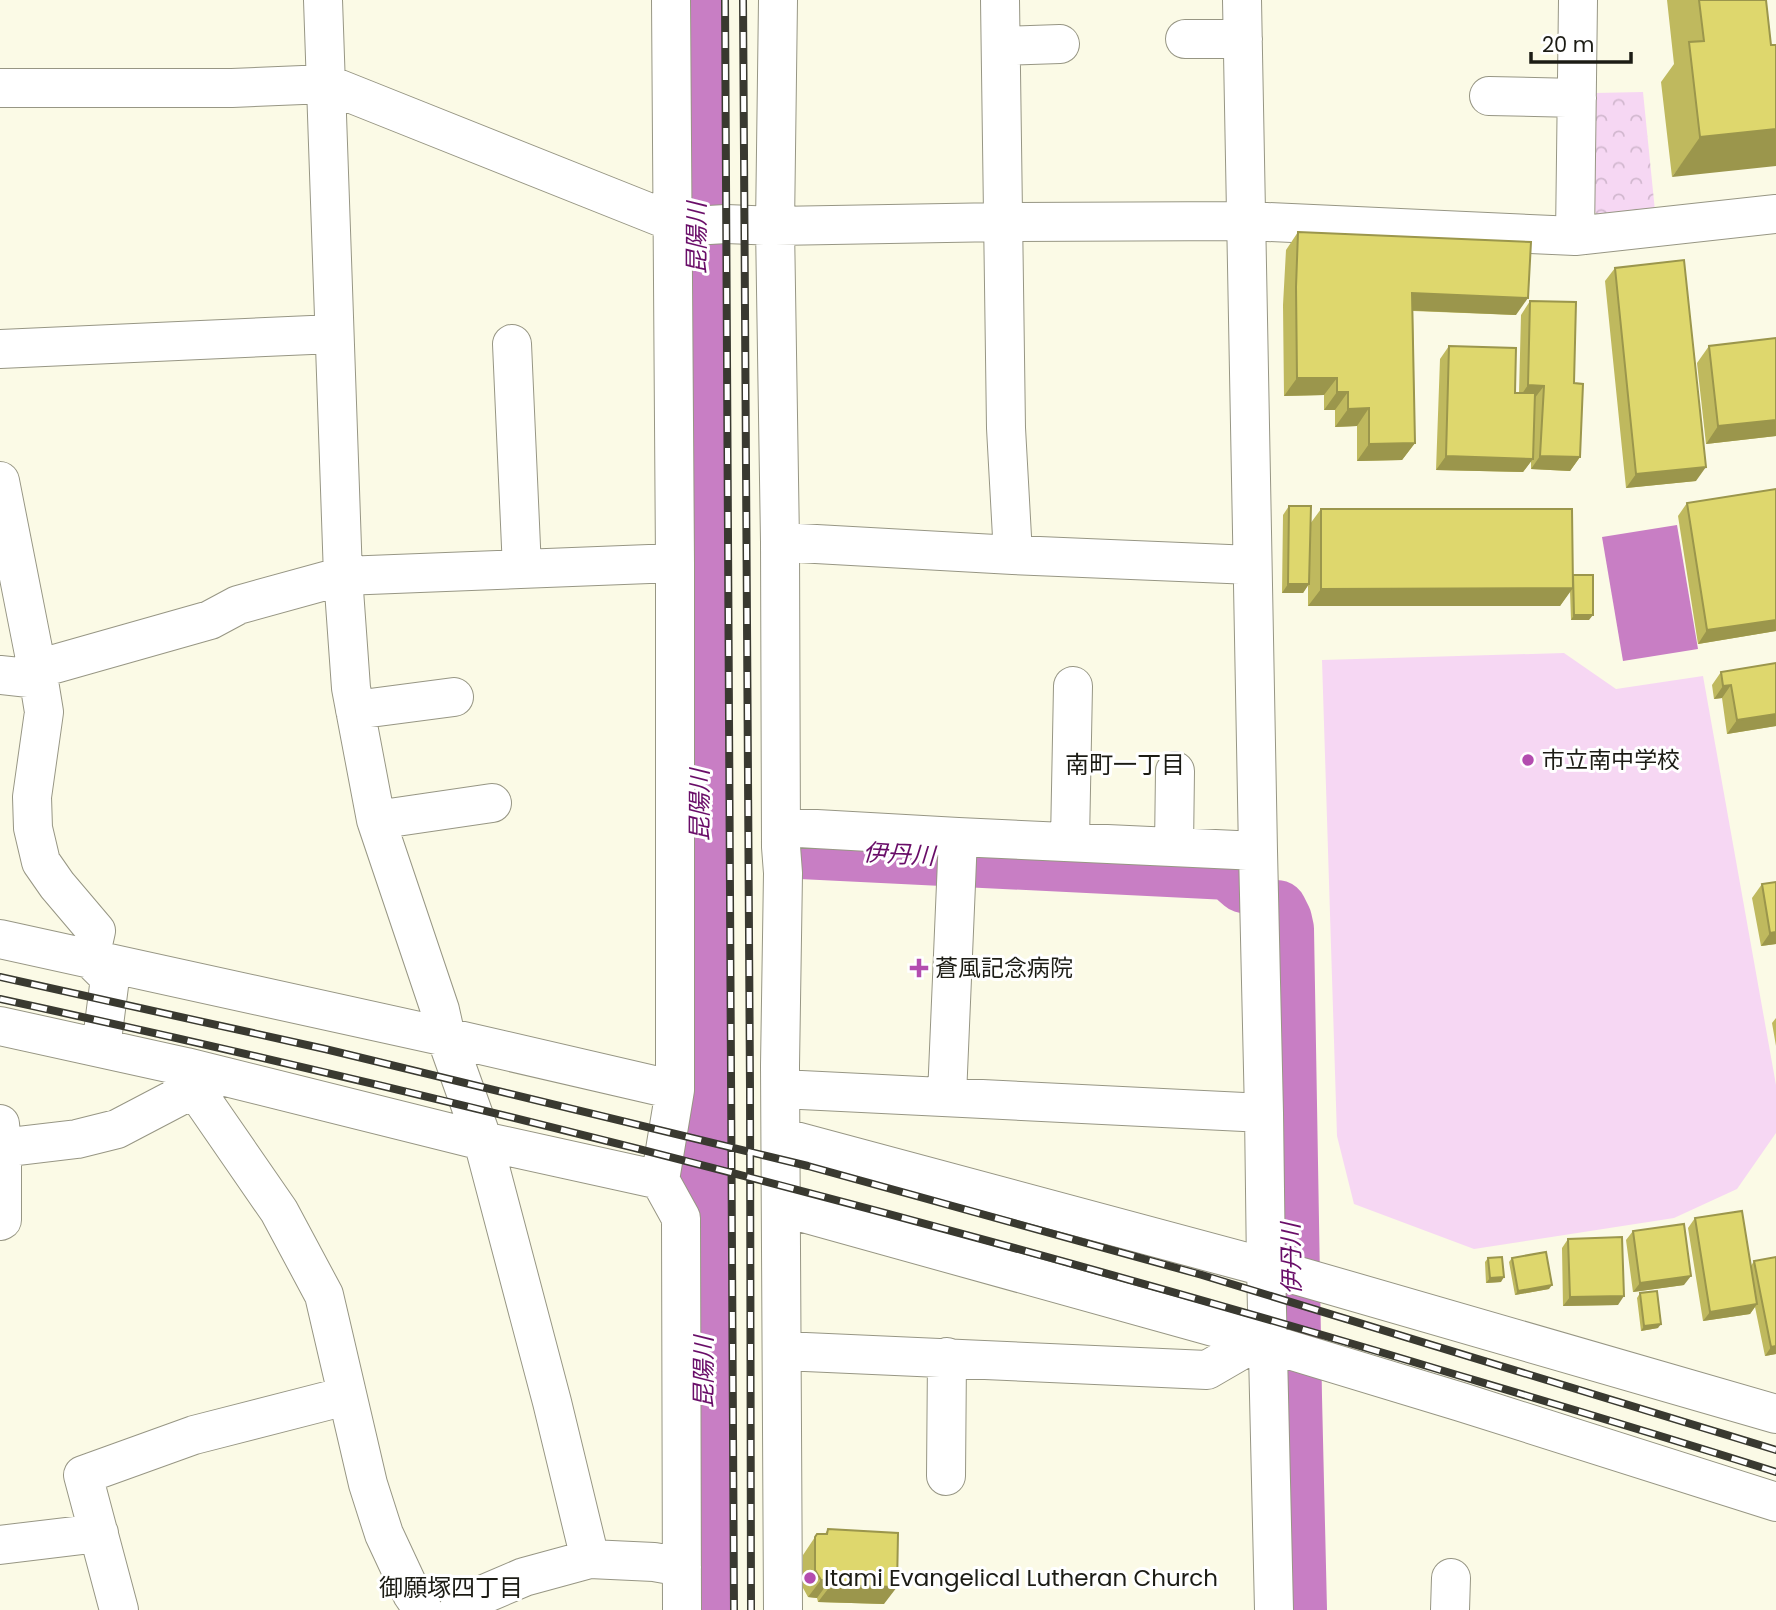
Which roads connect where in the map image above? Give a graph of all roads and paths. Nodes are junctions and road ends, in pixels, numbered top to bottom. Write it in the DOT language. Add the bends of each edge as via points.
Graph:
graph roads {
  1 [pos="323,0"];
  2 [pos="671,0"];
  3 [pos="778,0"];
  4 [pos="1000,0"];
  5 [pos="1242,0"];
  6 [pos="1578,0"];
  7 [pos="1185,39"];
  8 [pos="1243,39"];
  9 [pos="1060,44"];
  10 [pos="1002,46"];
  11 [pos="327,83"];
  12 [pos="0,88"];
  13 [pos="1489,96"];
  14 [pos="1577,98"];
  15 [pos="1776,214"];
  16 [pos="1246,221"];
  17 [pos="673,222"];
  18 [pos="1003,222"];
  19 [pos="775,226"];
  20 [pos="1575,236"];
  21 [pos="334,334"];
  22 [pos="512,344"];
  23 [pos="0,349"];
  24 [pos="0,481"];
  25 [pos="780,542"];
  26 [pos="1013,555"];
  27 [pos="675,563"];
  28 [pos="1252,565"];
  29 [pos="522,569"];
  30 [pos="343,576"];
  31 [pos="37,674"];
  32 [pos="0,675"];
  33 [pos="1073,686"];
  34 [pos="454,697"];
  35 [pos="355,710"];
  36 [pos="1175,771"];
  37 [pos="492,803"];
  38 [pos="376,820"];
  39 [pos="781,827"];
  40 [pos="958,837"];
  41 [pos="1070,841"];
  42 [pos="1174,847"];
  43 [pos="1258,851"];
  44 [pos="0,939"];
  45 [pos="90,958"];
  46 [pos="0,1026"];
  47 [pos="446,1037"];
  48 [pos="101,1048"];
  49 [pos="197,1070"];
  50 [pos="781,1089"];
  51 [pos="675,1090"];
  52 [pos="947,1096"];
  53 [pos="1264,1113"];
  54 [pos="1,1135"];
  55 [pos="781,1136"];
  56 [pos="483,1141"];
  57 [pos="660,1180"];
  58 [pos="782,1207"];
  59 [pos="0,1221"];
  60 [pos="1282,1271"];
  61 [pos="1277,1347"];
  62 [pos="783,1350"];
  63 [pos="947,1357"];
  64 [pos="346,1396"];
  65 [pos="1776,1414"];
  66 [pos="946,1476"];
  67 [pos="1776,1502"];
  68 [pos="99,1533"];
  69 [pos="0,1545"];
  70 [pos="590,1559"];
  71 [pos="682,1567"];
  72 [pos="118,1610"];
  73 [pos="424,1610"];
  74 [pos="460,1610"];
  75 [pos="682,1610"];
  76 [pos="783,1610"];
  77 [pos="1274,1610"];
  1 -- 11 [label="street"];
  2 -- 17 [label="street"];
  3 -- 19 [label="street"];
  4 -- 10 [label="street"];
  5 -- 8 [label="street"];
  6 -- 14 [label="street"];
  7 -- 8 [label="street"];
  8 -- 16 [label="street"];
  9 -- 10 [label="street"];
  10 -- 18 [label="street"];
  11 -- 12 [label="street" via="232,88"];
  11 -- 17 [label="street"];
  11 -- 21 [label="street"];
  13 -- 14 [label="street"];
  14 -- 20 [label="street"];
  15 -- 20 [label="street"];
  16 -- 18 [label="street"];
  16 -- 20 [label="street"];
  16 -- 28 [label="street"];
  17 -- 19 [label="street"];
  17 -- 27 [label="street"];
  18 -- 19 [label="street"];
  18 -- 26 [label="street"];
  19 -- 25 [label="street"];
  21 -- 23 [label="street"];
  21 -- 30 [label="street"];
  22 -- 29 [label="street"];
  24 -- 31 [label="street"];
  25 -- 26 [label="street"];
  25 -- 39 [label="street"];
  26 -- 28 [label="street"];
  27 -- 29 [label="street"];
  27 -- 51 [label="street"];
  28 -- 43 [label="street"];
  29 -- 30 [label="street"];
  30 -- 31 [label="street" via="238,605 210,620"];
  30 -- 35 [label="street"];
  31 -- 32 [label="street"];
  31 -- 45 [label="street" via="44,712 32,797 33,828 41,862 96,931"];
  33 -- 41 [label="street"];
  34 -- 35 [label="street"];
  35 -- 38 [label="street"];
  36 -- 42 [label="street"];
  37 -- 38 [label="street"];
  38 -- 47 [label="street"];
  39 -- 40 [label="street"];
  39 -- 50 [label="street"];
  40 -- 41 [label="street"];
  40 -- 52 [label="street"];
  41 -- 42 [label="street"];
  42 -- 43 [label="street"];
  43 -- 53 [label="street"];
  44 -- 45 [label="street"];
  45 -- 47 [label="street"];
  45 -- 48 [label="street" via="110,978"];
  46 -- 48 [label="street"];
  47 -- 51 [label="street"];
  47 -- 56 [label="street"];
  48 -- 49 [label="street"];
  49 -- 54 [label="street" via="180,1096 117,1129 77,1139"];
  49 -- 56 [label="street"];
  49 -- 64 [label="street" via="203,1101 279,1211 324,1295"];
  50 -- 52 [label="street"];
  50 -- 55 [label="street"];
  51 -- 57 [label="street"];
  52 -- 53 [label="street"];
  53 -- 60 [label="street"];
  54 -- 59 [label="street"];
  55 -- 58 [label="street"];
  55 -- 60 [label="street"];
  56 -- 57 [label="street"];
  56 -- 70 [label="street"];
  57 -- 71 [label="street" via="681,1218"];
  58 -- 61 [label="street"];
  58 -- 62 [label="street"];
  60 -- 61 [label="street"];
  60 -- 65 [label="street"];
  61 -- 63 [label="street" via="1208,1370"];
  61 -- 67 [label="street"];
  61 -- 77 [label="street"];
  62 -- 63 [label="street"];
  62 -- 76 [label="street"];
  63 -- 66 [label="street"];
  64 -- 68 [label="street" via="194,1436 83,1475"];
  64 -- 73 [label="street" via="384,1534"];
  68 -- 69 [label="street"];
  68 -- 72 [label="street"];
  70 -- 71 [label="street"];
  70 -- 74 [label="street" via="524,1577"];
  71 -- 75 [label="street"];
}
